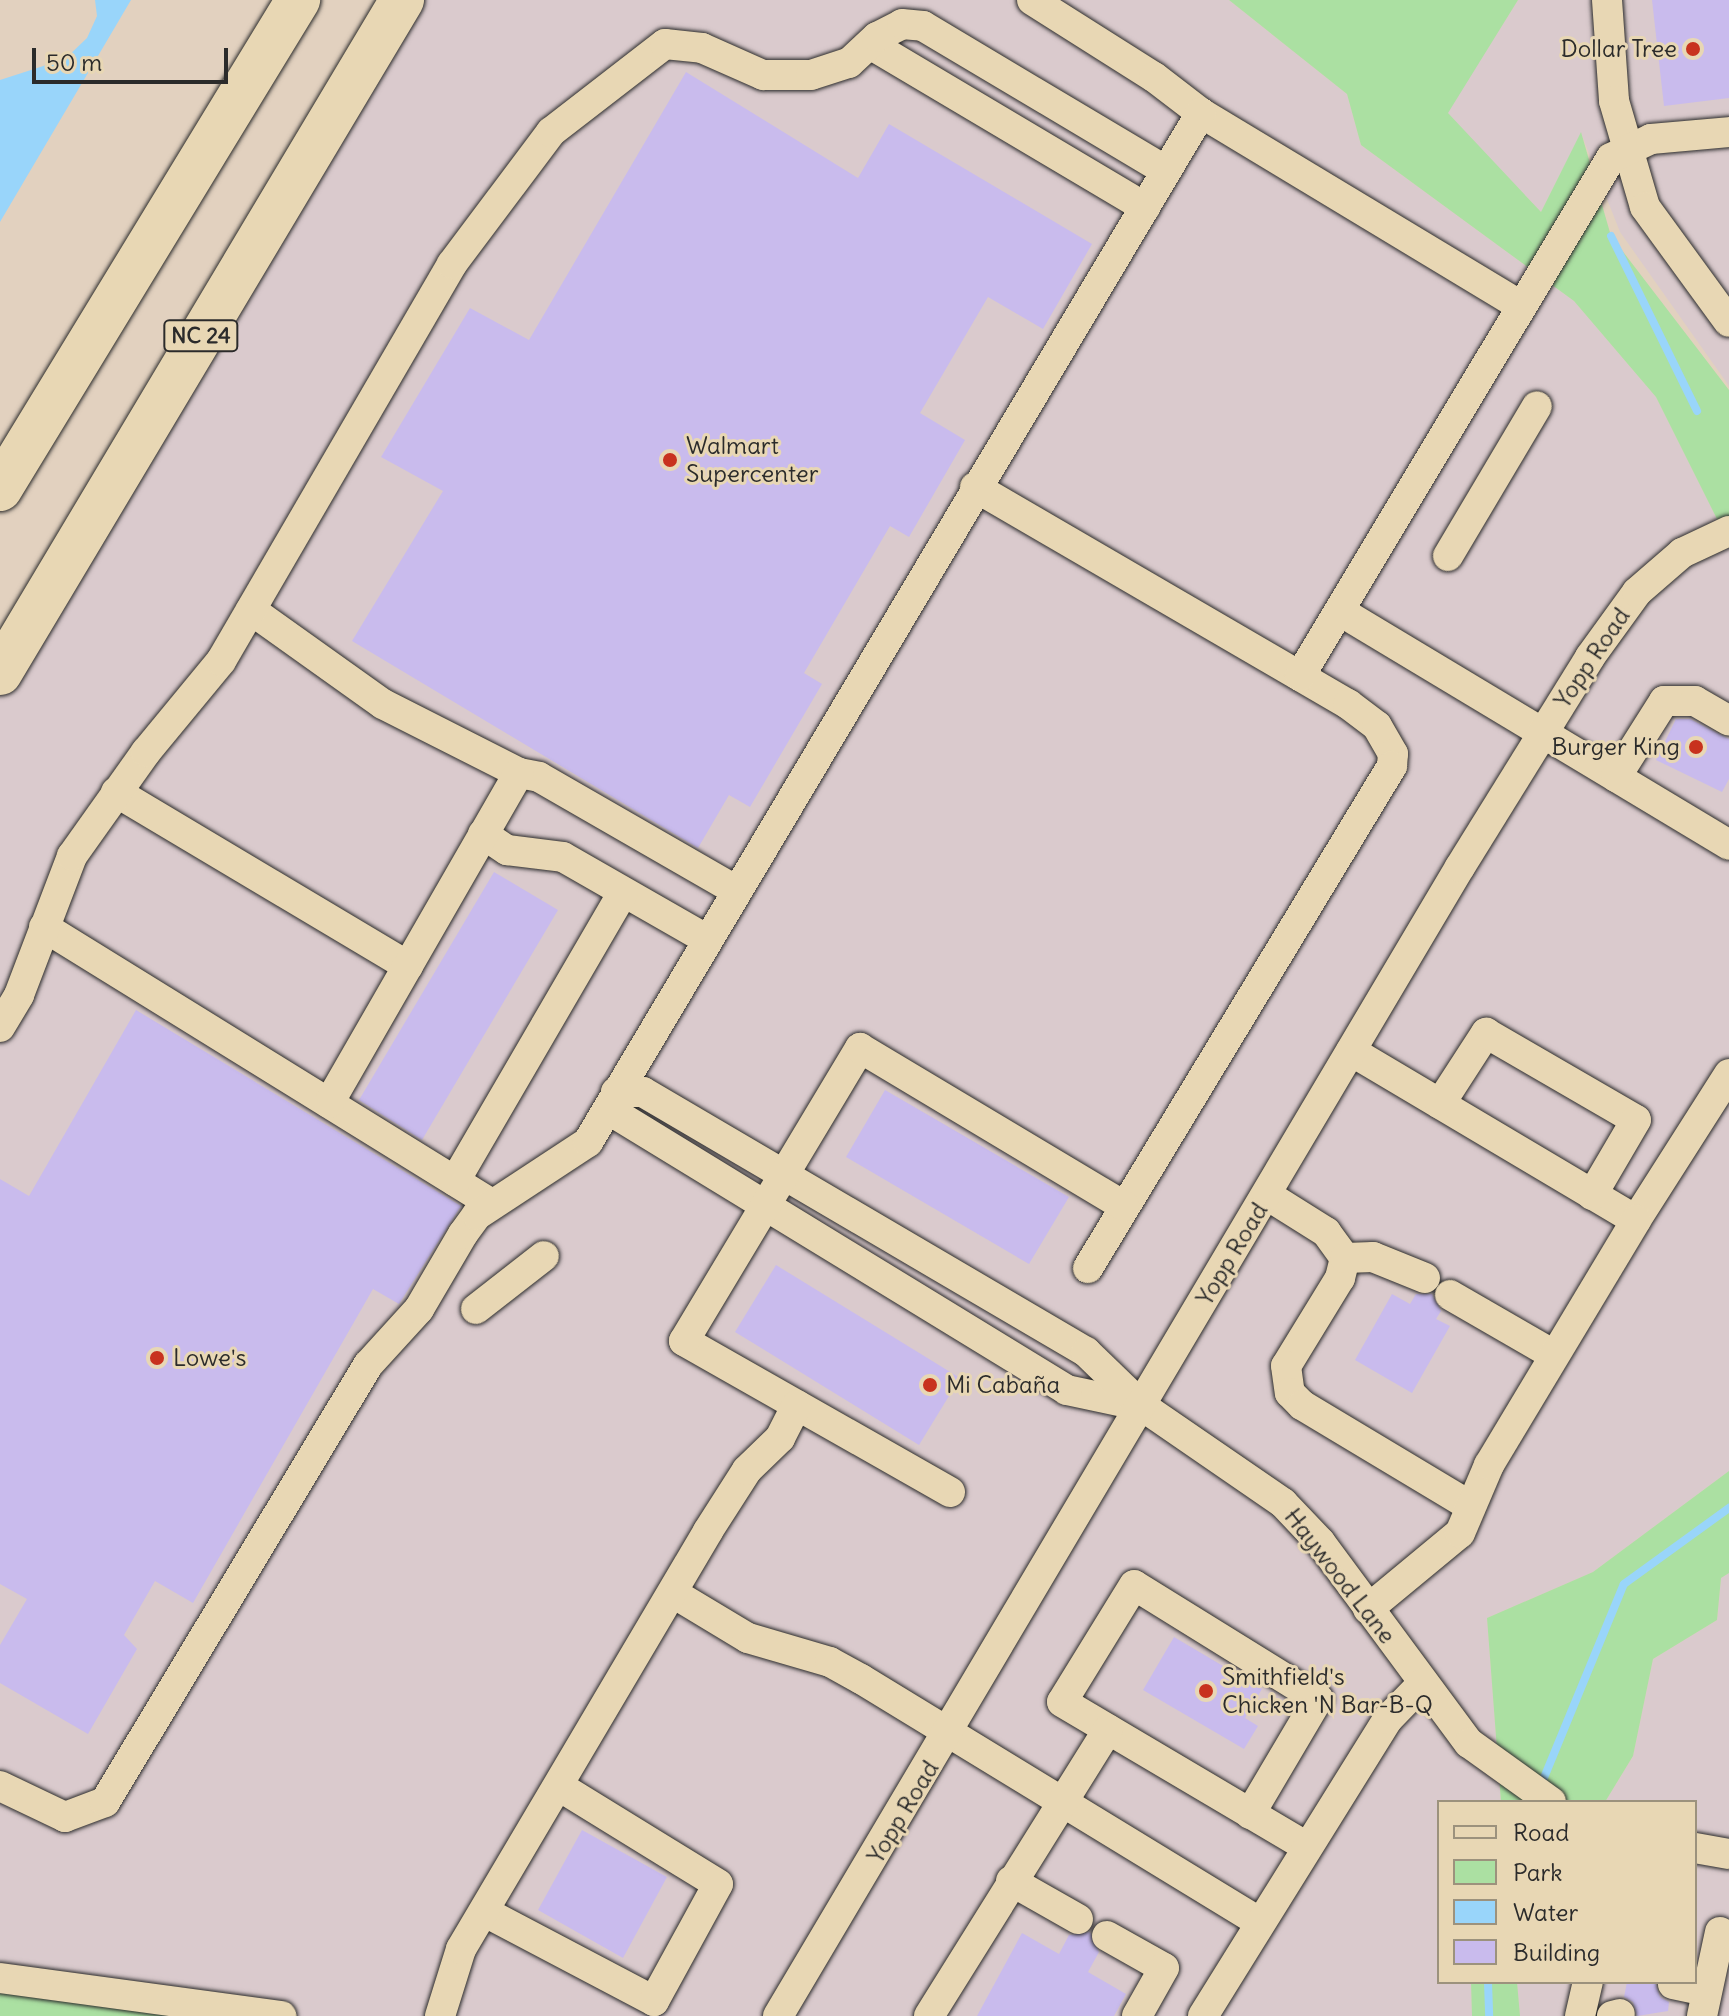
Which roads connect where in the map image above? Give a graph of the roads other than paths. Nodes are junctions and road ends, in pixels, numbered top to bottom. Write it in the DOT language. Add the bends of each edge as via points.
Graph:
graph roads {
  1 [pos="298,0"];
  2 [pos="402,0"];
  3 [pos="1032,0"];
  4 [pos="1607,0"];
  5 [pos="870,44"];
  6 [pos="1201,113"];
  7 [pos="1729,132"];
  8 [pos="1626,148"];
  9 [pos="1166,171"];
  10 [pos="1145,207"];
  11 [pos="1521,306"];
  12 [pos="1729,322"];
  13 [pos="1537,406"];
  14 [pos="975,487"];
  15 [pos="0,489"];
  16 [pos="1729,531"];
  17 [pos="1448,556"];
  18 [pos="251,610"];
  19 [pos="1340,611"];
  20 [pos="0,673"];
  21 [pos="1300,676"];
  22 [pos="1729,721"];
  23 [pos="1543,733"];
  24 [pos="519,773"];
  25 [pos="1616,777"];
  26 [pos="116,792"];
  27 [pos="483,834"];
  28 [pos="1729,845"];
  29 [pos="737,891"];
  30 [pos="623,892"];
  31 [pos="44,927"];
  32 [pos="708,940"];
  33 [pos="408,966"];
  34 [pos="0,1027"];
  35 [pos="1351,1051"];
  36 [pos="1729,1074"];
  37 [pos="616,1092"];
  38 [pos="329,1103"];
  39 [pos="1440,1104"];
  40 [pos="785,1175"];
  41 [pos="455,1181"];
  42 [pos="1267,1195"];
  43 [pos="1592,1195"];
  44 [pos="492,1204"];
  45 [pos="765,1205"];
  46 [pos="1124,1206"];
  47 [pos="1636,1220"];
  48 [pos="544,1256"];
  49 [pos="1345,1258"];
  50 [pos="1088,1268"];
  51 [pos="1425,1278"];
  52 [pos="1450,1295"];
  53 [pos="476,1309"];
  54 [pos="1554,1355"];
  55 [pos="797,1405"];
  56 [pos="1142,1406"];
  57 [pos="950,1492"];
  58 [pos="1470,1506"];
  59 [pos="673,1593"];
  60 [pos="1368,1609"];
  61 [pos="1423,1683"];
  62 [pos="1108,1729"];
  63 [pos="949,1733"];
  64 [pos="0,1786"];
  65 [pos="559,1786"];
  66 [pos="1060,1800"];
  67 [pos="1548,1800"];
  68 [pos="1250,1814"];
  69 [pos="1307,1847"];
  70 [pos="1697,1848"];
  71 [pos="1729,1854"];
  72 [pos="1011,1881"];
  73 [pos="485,1912"];
  74 [pos="1078,1919"];
  75 [pos="1259,1922"];
  76 [pos="1715,1931"];
  77 [pos="1107,1936"];
  78 [pos="0,1978"];
  79 [pos="1588,1984"];
  80 [pos="1697,1986"];
  81 [pos="281,2016"];
  82 [pos="440,2016"];
  83 [pos="778,2016"];
  84 [pos="929,2016"];
  85 [pos="1137,2016"];
  86 [pos="1203,2016"];
  87 [pos="1580,2016"];
  1 -- 15 [label="highway"];
  2 -- 20 [label="highway, NC 24"];
  3 -- 6 [label="street"];
  4 -- 8 [label="street" via="1614,101"];
  5 -- 9 [label="street" via="902,24 923,26"];
  5 -- 10 [label="street"];
  5 -- 18 [label="street" via="849,63 811,75 763,75 702,48 665,44 551,132 452,264"];
  6 -- 9 [label="street"];
  6 -- 11 [label="street"];
  7 -- 8 [label="street" via="1651,139"];
  8 -- 11 [label="street" via="1599,175"];
  8 -- 12 [label="street" via="1645,207"];
  9 -- 10 [label="street"];
  10 -- 14 [label="street"];
  11 -- 19 [label="street"];
  13 -- 17 [label="street"];
  14 -- 21 [label="street"];
  14 -- 29 [label="street"];
  16 -- 23 [label="street, Yopp Road" via="1682,553 1637,592"];
  18 -- 24 [label="street" via="383,704"];
  18 -- 26 [label="street" via="221,661"];
  19 -- 21 [label="street"];
  19 -- 23 [label="street"];
  21 -- 46 [label="street" via="1377,726 1389,740 1392,766"];
  22 -- 25 [label="street" via="1695,701 1664,701"];
  23 -- 25 [label="street"];
  23 -- 35 [label="street, Yopp Road"];
  24 -- 27 [label="street"];
  24 -- 29 [label="street" via="539,777"];
  25 -- 28 [label="street"];
  26 -- 31 [label="street" via="72,856"];
  26 -- 33 [label="street"];
  27 -- 30 [label="street" via="507,850 563,857"];
  27 -- 33 [label="street"];
  29 -- 32 [label="street"];
  30 -- 32 [label="street"];
  30 -- 41 [label="street"];
  31 -- 34 [label="street" via="19,995"];
  31 -- 38 [label="street"];
  32 -- 37 [label="street"];
  33 -- 38 [label="street"];
  35 -- 39 [label="street"];
  35 -- 42 [label="street, Yopp Road"];
  36 -- 47 [label="street"];
  37 -- 40 [label="street" via="643,1092"];
  37 -- 44 [label="street" via="588,1142"];
  37 -- 45 [label="street" via="619,1116"];
  38 -- 41 [label="street"];
  39 -- 43 [label="street"];
  39 -- 43 [label="street" via="1486,1033 1636,1120"];
  40 -- 45 [label="street"];
  40 -- 46 [label="street" via="860,1048"];
  40 -- 56 [label="street" via="1086,1352"];
  41 -- 44 [label="street"];
  42 -- 49 [label="street" via="1326,1232"];
  42 -- 56 [label="street, Yopp Road"];
  43 -- 47 [label="street"];
  44 -- 64 [label="street" via="463,1234 405,1328 368,1365 113,1793 100,1808 65,1817"];
  45 -- 55 [label="street" via="684,1341"];
  45 -- 56 [label="street" via="1067,1390"];
  46 -- 50 [label="street"];
  47 -- 54 [label="street"];
  48 -- 53 [label="street"];
  49 -- 51 [label="street" via="1373,1257"];
  49 -- 58 [label="street" via="1340,1278 1286,1366 1290,1393"];
  52 -- 54 [label="street"];
  54 -- 58 [label="street"];
  55 -- 57 [label="street"];
  55 -- 59 [label="street" via="780,1438 747,1470"];
  56 -- 60 [label="street, Haywood Lane" via="1283,1503 1320,1542"];
  56 -- 63 [label="street, Yopp Road"];
  58 -- 60 [label="street" via="1460,1533 1442,1553"];
  59 -- 63 [label="street" via="748,1638 830,1662"];
  59 -- 65 [label="street"];
  60 -- 61 [label="street, Haywood Lane"];
  61 -- 67 [label="street, Haywood Lane" via="1469,1743 1500,1771"];
  61 -- 69 [label="street" via="1388,1719"];
  62 -- 66 [label="street"];
  62 -- 68 [label="street"];
  62 -- 68 [label="street" via="1062,1702 1134,1585 1318,1699"];
  63 -- 66 [label="street"];
  63 -- 83 [label="street, Yopp Road"];
  65 -- 73 [label="street"];
  65 -- 73 [label="street" via="718,1884 654,2001"];
  66 -- 72 [label="street"];
  66 -- 75 [label="street"];
  68 -- 69 [label="street"];
  69 -- 75 [label="street"];
  70 -- 71 [label="street"];
  72 -- 74 [label="street"];
  72 -- 84 [label="street"];
  73 -- 82 [label="street" via="461,1949"];
  75 -- 86 [label="street"];
  76 -- 80 [label="street"];
  77 -- 85 [label="street" via="1164,1968"];
  78 -- 81 [label="street"];
  79 -- 87 [label="street"];
}
